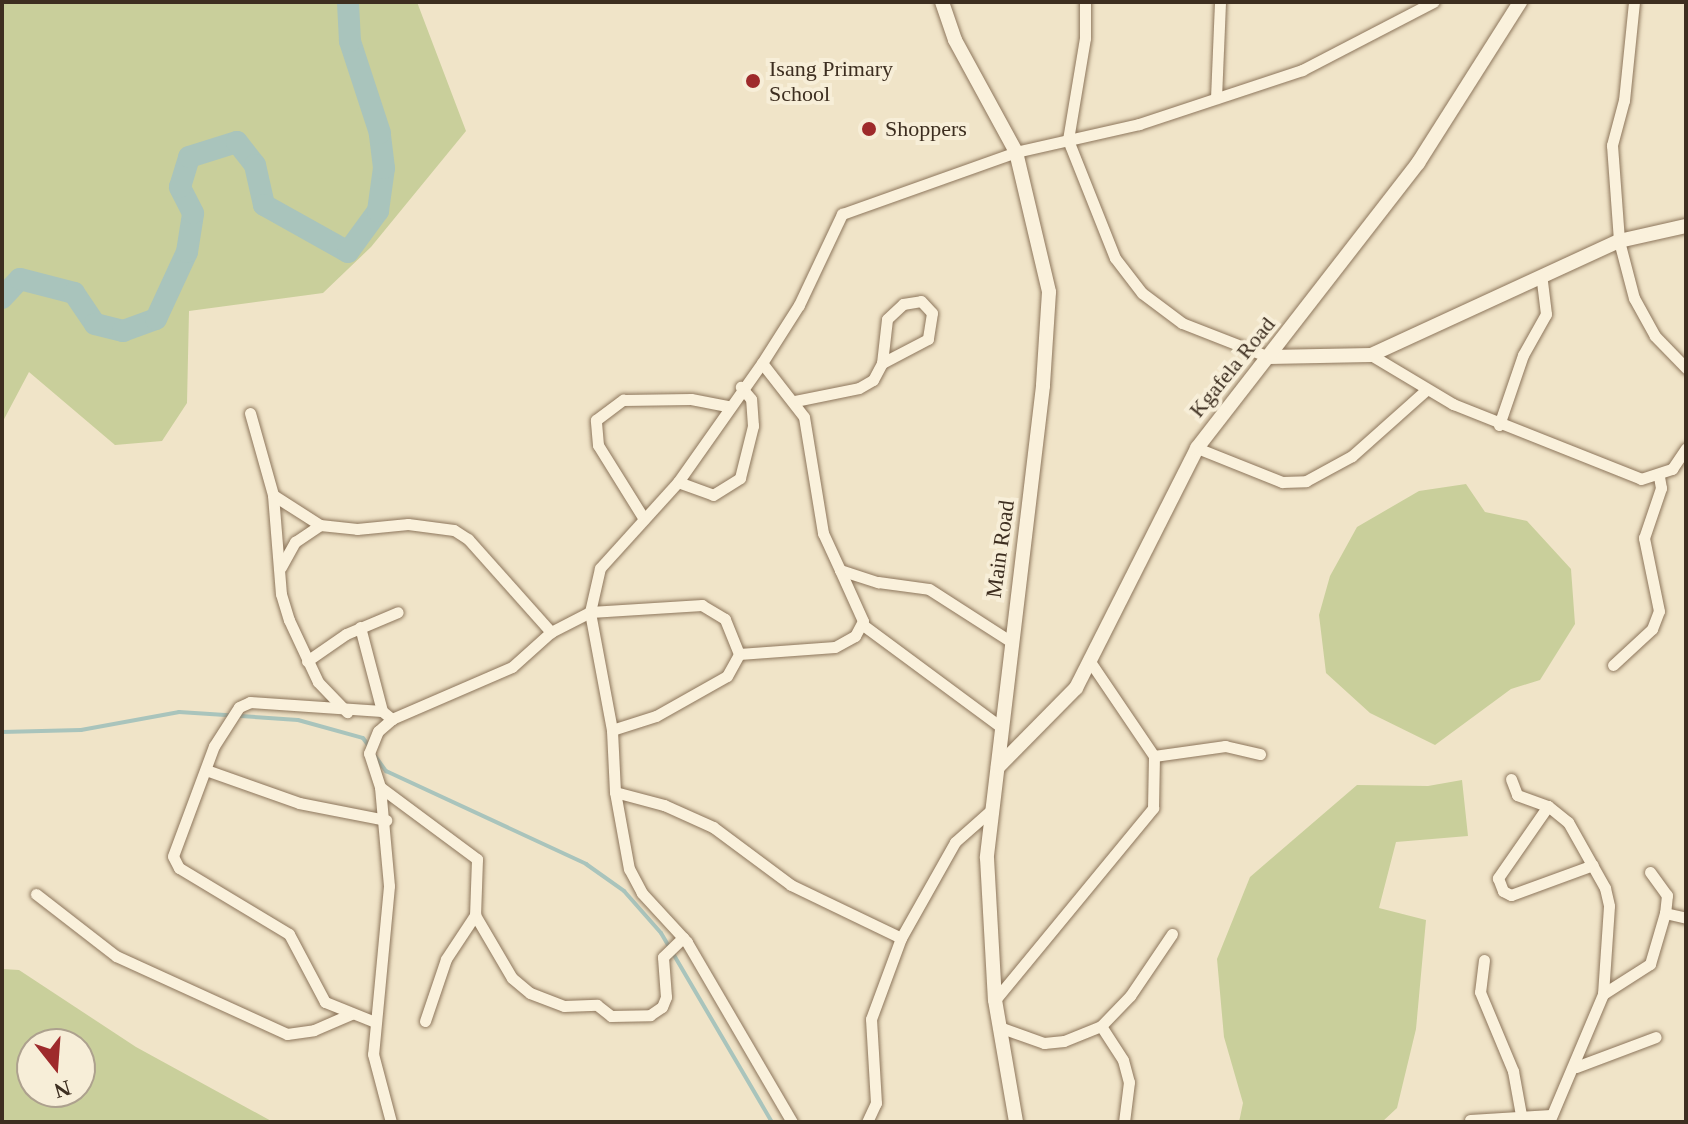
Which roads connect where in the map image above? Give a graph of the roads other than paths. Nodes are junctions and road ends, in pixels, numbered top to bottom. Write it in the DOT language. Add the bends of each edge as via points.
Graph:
graph roads {
  1 [pos="942,2"];
  2 [pos="1085,2"];
  3 [pos="1220,2"];
  4 [pos="1433,2"];
  5 [pos="1520,2"];
  6 [pos="1634,2"];
  7 [pos="1216,98"];
  8 [pos="1068,140"];
  9 [pos="1016,152"];
  10 [pos="1686,226"];
  11 [pos="1619,241"];
  12 [pos="1542,279"];
  13 [pos="1371,355"];
  14 [pos="1269,357"];
  15 [pos="762,363"];
  16 [pos="882,363"];
  17 [pos="1686,368"];
  18 [pos="741,387"];
  19 [pos="1425,391"];
  20 [pos="795,401"];
  21 [pos="728,406"];
  22 [pos="250,413"];
  23 [pos="1499,425"];
  24 [pos="1197,448"];
  25 [pos="1686,448"];
  26 [pos="1659,477"];
  27 [pos="678,482"];
  28 [pos="273,495"];
  29 [pos="644,519"];
  30 [pos="320,525"];
  31 [pos="280,569"];
  32 [pos="840,570"];
  33 [pos="398,612"];
  34 [pos="590,612"];
  35 [pos="863,625"];
  36 [pos="360,627"];
  37 [pos="551,632"];
  38 [pos="1010,641"];
  39 [pos="739,654"];
  40 [pos="307,661"];
  41 [pos="1091,663"];
  42 [pos="1613,665"];
  43 [pos="382,711"];
  44 [pos="348,713"];
  45 [pos="392,719"];
  46 [pos="1002,728"];
  47 [pos="612,730"];
  48 [pos="1260,754"];
  49 [pos="1154,756"];
  50 [pos="998,768"];
  51 [pos="206,770"];
  52 [pos="1511,779"];
  53 [pos="380,787"];
  54 [pos="615,792"];
  55 [pos="1548,806"];
  56 [pos="990,811"];
  57 [pos="386,820"];
  58 [pos="1593,865"];
  59 [pos="1650,872"];
  60 [pos="36,894"];
  61 [pos="1665,913"];
  62 [pos="475,915"];
  63 [pos="1686,918"];
  64 [pos="1172,934"];
  65 [pos="901,938"];
  66 [pos="679,941"];
  67 [pos="1484,960"];
  68 [pos="1603,994"];
  69 [pos="995,1000"];
  70 [pos="351,1014"];
  71 [pos="425,1021"];
  72 [pos="375,1022"];
  73 [pos="1101,1026"];
  74 [pos="999,1027"];
  75 [pos="1656,1037"];
  76 [pos="1576,1067"];
  77 [pos="1521,1115"];
  78 [pos="1550,1118"];
  79 [pos="785,1120"];
  80 [pos="1470,1120"];
  81 [pos="391,1122"];
  82 [pos="867,1122"];
  83 [pos="1016,1122"];
  84 [pos="1124,1122"];
  1 -- 9 [label="street, Main Road" via="955,40"];
  2 -- 8 [label="street" via="1085,38"];
  3 -- 7 [label="street"];
  4 -- 7 [label="street" via="1302,70"];
  5 -- 14 [label="street, Kgafela Road" via="1418,163"];
  6 -- 11 [label="street" via="1626,85 1612,145"];
  7 -- 8 [label="street"];
  8 -- 9 [label="street"];
  8 -- 14 [label="street" via="1115,258 1142,293 1182,323"];
  9 -- 15 [label="street" via="842,214 799,305"];
  9 -- 38 [label="street, Main Road" via="1049,292 1043,386"];
  10 -- 11 [label="street"];
  11 -- 12 [label="street"];
  11 -- 17 [label="street" via="1634,298 1655,336"];
  12 -- 13 [label="street"];
  12 -- 23 [label="street" via="1546,314 1523,355"];
  13 -- 14 [label="street"];
  13 -- 19 [label="street"];
  14 -- 24 [label="street, Kgafela Road"];
  15 -- 18 [label="street"];
  15 -- 20 [label="street"];
  16 -- 16 [label="street" via="887,319 903,304 921,301 932,313 928,339"];
  16 -- 20 [label="street" via="873,380 859,388"];
  18 -- 21 [label="street"];
  18 -- 27 [label="street" via="751,399 753,426 740,478 713,495"];
  19 -- 23 [label="street"];
  19 -- 24 [label="street" via="1352,456 1306,481 1282,482"];
  20 -- 32 [label="street" via="811,445 823,533"];
  21 -- 27 [label="street"];
  21 -- 29 [label="street" via="691,399 623,400 596,420 598,445"];
  22 -- 28 [label="street"];
  23 -- 26 [label="street" via="1641,479"];
  24 -- 41 [label="street, Kgafela Road"];
  25 -- 26 [label="street" via="1672,469"];
  26 -- 42 [label="street" via="1661,488 1644,538 1659,611 1652,629"];
  27 -- 29 [label="street"];
  28 -- 30 [label="street"];
  28 -- 31 [label="street"];
  29 -- 34 [label="street" via="600,568"];
  30 -- 31 [label="street" via="295,542"];
  30 -- 37 [label="street" via="357,529 408,524 454,530"];
  31 -- 40 [label="street" via="281,594"];
  32 -- 35 [label="street"];
  32 -- 38 [label="street" via="929,589"];
  33 -- 36 [label="street"];
  34 -- 37 [label="street"];
  34 -- 39 [label="street" via="702,605 725,619"];
  34 -- 47 [label="street"];
  35 -- 39 [label="street" via="848,642 835,647"];
  35 -- 46 [label="street"];
  36 -- 40 [label="street"];
  36 -- 43 [label="street"];
  37 -- 45 [label="street" via="512,667"];
  38 -- 46 [label="street, Main Road"];
  39 -- 47 [label="street" via="727,676 695,696"];
  40 -- 44 [label="street" via="329,697"];
  41 -- 49 [label="street"];
  41 -- 50 [label="street, Kgafela Road" via="1076,688"];
  43 -- 44 [label="street"];
  43 -- 45 [label="street"];
  44 -- 51 [label="street" via="250,702 231,714"];
  45 -- 53 [label="street" via="378,731 369,753"];
  46 -- 50 [label="street, Main Road"];
  47 -- 54 [label="street"];
  48 -- 49 [label="street" via="1225,746"];
  49 -- 69 [label="street" via="1153,808"];
  50 -- 56 [label="street, Main Road"];
  51 -- 57 [label="street" via="284,799"];
  51 -- 70 [label="street" via="174,852 176,864 289,934 321,997"];
  52 -- 55 [label="street" via="1517,795"];
  53 -- 57 [label="street"];
  53 -- 62 [label="street" via="477,859"];
  54 -- 65 [label="street" via="664,805 713,827 791,885"];
  54 -- 66 [label="street" via="629,869"];
  55 -- 58 [label="street" via="1568,822"];
  55 -- 58 [label="street" via="1498,878 1503,891 1511,895"];
  56 -- 65 [label="street" via="955,842"];
  56 -- 69 [label="street, Main Road" via="987,858"];
  57 -- 72 [label="street" via="389,886"];
  58 -- 68 [label="street" via="1609,906"];
  59 -- 61 [label="street" via="1667,895"];
  60 -- 70 [label="street" via="116,956 287,1034 314,1030"];
  61 -- 63 [label="street"];
  61 -- 68 [label="street" via="1650,964"];
  62 -- 66 [label="street" via="512,978 530,993 564,1006 597,1005 611,1016 650,1015 662,1007 664,954"];
  62 -- 71 [label="street" via="446,959"];
  64 -- 73 [label="street" via="1130,996"];
  65 -- 82 [label="street" via="871,1019 876,1103"];
  66 -- 79 [label="street"];
  67 -- 77 [label="street" via="1480,992 1513,1071"];
  68 -- 76 [label="street"];
  69 -- 74 [label="street, Main Road"];
  70 -- 72 [label="street"];
  72 -- 81 [label="street" via="378,1085"];
  73 -- 74 [label="street" via="1044,1043"];
  73 -- 84 [label="street" via="1123,1060 1129,1082"];
  74 -- 83 [label="street, Main Road"];
  75 -- 76 [label="street"];
  76 -- 78 [label="street"];
  77 -- 78 [label="street"];
  77 -- 80 [label="street"];
}
